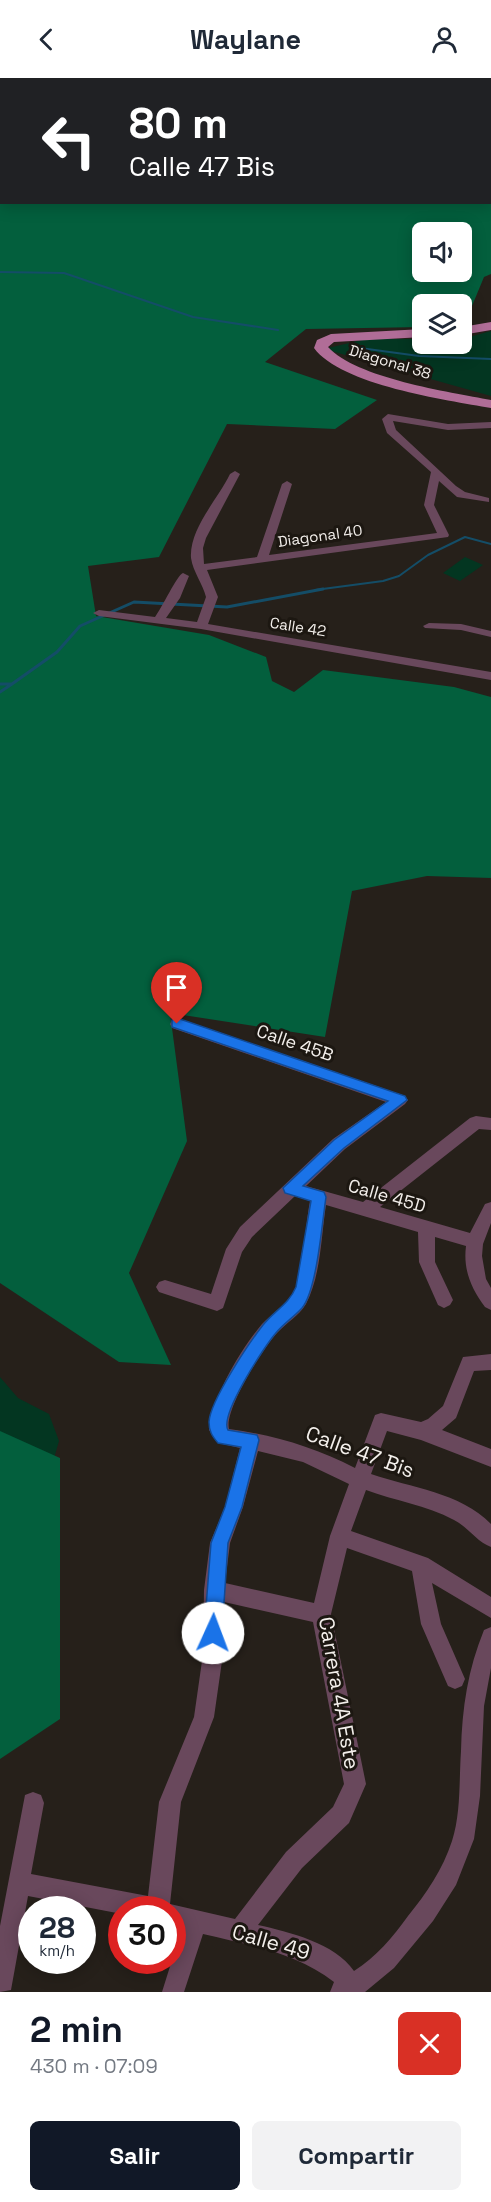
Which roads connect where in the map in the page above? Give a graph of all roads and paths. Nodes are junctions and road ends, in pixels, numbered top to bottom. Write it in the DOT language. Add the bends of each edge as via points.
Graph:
graph roads {
  1 [pos="491,326"];
  2 [pos="472,329"];
  3 [pos="412,334"];
  4 [pos="491,404"];
  5 [pos="491,425"];
  6 [pos="436,471"];
  7 [pos="236,474"];
  8 [pos="287,484"];
  9 [pos="485,500"];
  10 [pos="262,559"];
  11 [pos="200,568"];
  12 [pos="183,576"];
  13 [pos="99,613"];
  14 [pos="159,620"];
  15 [pos="201,626"];
  16 [pos="429,626"];
  17 [pos="491,634"];
  18 [pos="491,676"];
  19 [pos="177,1024"];
  20 [pos="491,1124"];
  21 [pos="290,1188"];
  22 [pos="319,1197"];
  23 [pos="491,1209"];
  24 [pos="365,1210"];
  25 [pos="426,1228"];
  26 [pos="473,1241"];
  27 [pos="165,1287"];
  28 [pos="444,1300"];
  29 [pos="491,1302"];
  30 [pos="491,1362"];
  31 [pos="421,1431"];
  32 [pos="251,1440"];
  33 [pos="491,1458"];
  34 [pos="360,1479"];
  35 [pos="340,1536"];
  36 [pos="491,1538"];
  37 [pos="421,1565"];
  38 [pos="214,1590"];
  39 [pos="491,1608"];
  40 [pos="321,1614"];
  41 [pos="491,1637"];
  42 [pos="455,1679"];
  43 [pos="33,1803"];
  44 [pos="19,1883"];
  45 [pos="165,1896"];
  46 [pos="108,1900"];
  47 [pos="186,1920"];
  48 [pos="195,1923"];
  49 [pos="239,1932"];
  50 [pos="0,1990"];
  51 [pos="349,1990"];
  52 [pos="173,1992"];
  1 -- 2 [label="main road"];
  3 -- 4 [label="main road, Diagonal 38" via="331,338 321,348 335,362 373,377"];
  5 -- 6 [label="street" via="448,427 388,417 391,431"];
  6 -- 9 [label="street" via="450,490 467,498"];
  6 -- 10 [label="street, Diagonal 40" via="429,505 444,535"];
  7 -- 11 [label="street" via="203,531 197,549"];
  8 -- 10 [label="street"];
  10 -- 11 [label="street, Diagonal 40"];
  11 -- 15 [label="street" via="212,597"];
  12 -- 14 [label="street"];
  13 -- 14 [label="street, Calle 42"];
  14 -- 15 [label="street, Calle 42"];
  15 -- 18 [label="street, Calle 42"];
  16 -- 17 [label="street" via="461,627"];
  19 -- 21 [label="street, Calle 45B" via="400,1100 339,1144"];
  20 -- 24 [label="street" via="476,1122"];
  21 -- 22 [label="street, Calle 45D"];
  21 -- 27 [label="street" via="234,1249 217,1303"];
  22 -- 24 [label="street, Calle 45D"];
  22 -- 32 [label="street, Calle 47 Bis" via="298,1302 269,1329 226,1398 218,1419 218,1430 224,1437"];
  23 -- 26 [label="street"];
  24 -- 25 [label="street, Calle 45D"];
  25 -- 26 [label="street, Calle 45D"];
  25 -- 28 [label="street" via="427,1262"];
  26 -- 29 [label="street" via="477,1279"];
  30 -- 31 [label="street" via="469,1362 447,1417 439,1425"];
  31 -- 33 [label="street"];
  31 -- 34 [label="street, Carrera 4A Este" via="381,1421"];
  32 -- 34 [label="street, Calle 47 Bis" via="313,1457"];
  32 -- 38 [label="street" via="234,1507 220,1543"];
  34 -- 35 [label="street, Carrera 4A Este"];
  34 -- 36 [label="street, Calle 47 Bis" via="439,1504 473,1521"];
  35 -- 37 [label="street"];
  35 -- 40 [label="street, Carrera 4A Este"];
  37 -- 39 [label="street"];
  37 -- 42 [label="street" via="429,1622"];
  38 -- 40 [label="street"];
  38 -- 45 [label="street" via="213,1654 204,1717 170,1802"];
  40 -- 49 [label="street, Carrera 4A Este" via="355,1784 341,1815 294,1860"];
  41 -- 51 [label="street" via="474,1690 470,1793 463,1846 428,1906 386,1960"];
  43 -- 44 [label="street"];
  44 -- 46 [label="street, Calle 49"];
  44 -- 50 [label="street"];
  47 -- 48 [label="street, Calle 49"];
  48 -- 49 [label="street, Calle 49"];
  48 -- 52 [label="street"];
  49 -- 51 [label="street, Calle 49" via="310,1951 333,1963"];
}
